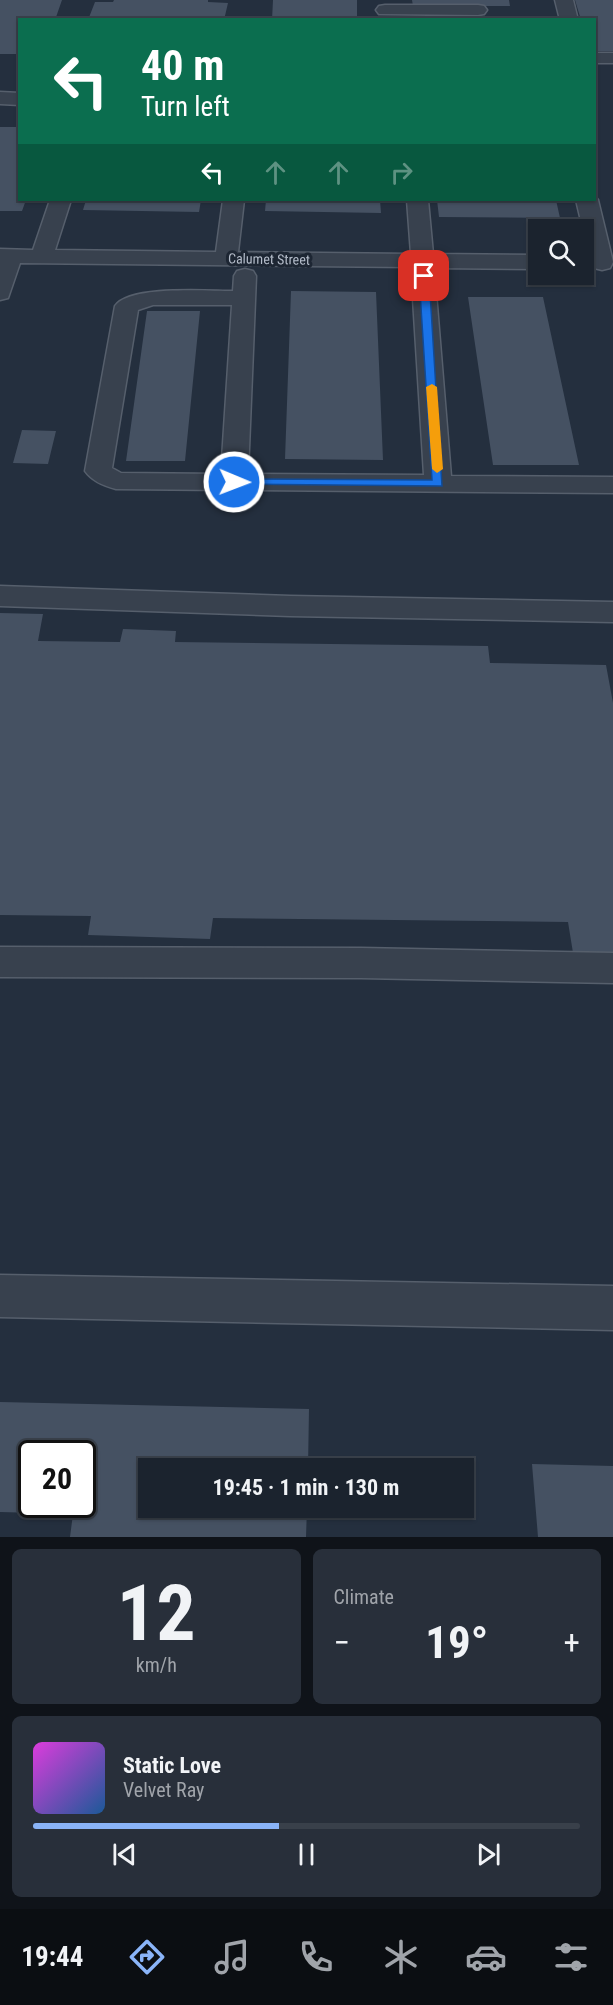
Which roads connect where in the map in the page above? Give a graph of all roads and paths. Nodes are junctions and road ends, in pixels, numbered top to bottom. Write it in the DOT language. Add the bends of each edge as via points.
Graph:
graph roads {
  1 [pos="564,0"];
  2 [pos="385,10"];
  3 [pos="478,10"];
  4 [pos="568,18"];
  5 [pos="596,58"];
  6 [pos="613,58"];
  7 [pos="0,98"];
  8 [pos="18,99"];
  9 [pos="60,201"];
  10 [pos="234,201"];
  11 [pos="418,201"];
  12 [pos="587,201"];
  13 [pos="5,256"];
  14 [pos="42,257"];
  15 [pos="236,259"];
  16 [pos="423,261"];
  17 [pos="528,262"];
  18 [pos="599,263"];
  19 [pos="0,293"];
  20 [pos="242,298"];
  21 [pos="234,482"];
  22 [pos="438,484"];
  23 [pos="613,485"];
  24 [pos="0,596"];
  25 [pos="613,612"];
  26 [pos="0,962"];
  27 [pos="613,969"];
  28 [pos="0,1296"];
  29 [pos="613,1308"];
  1 -- 4 [label="street"];
  2 -- 3 [label="street"];
  5 -- 6 [label="street"];
  7 -- 8 [label="street"];
  9 -- 14 [label="street"];
  10 -- 15 [label="street"];
  11 -- 16 [label="street"];
  12 -- 18 [label="street"];
  13 -- 14 [label="street, Calumet Street"];
  13 -- 19 [label="street"];
  14 -- 15 [label="street, Calumet Street"];
  15 -- 16 [label="street, Calumet Street"];
  15 -- 20 [label="street"];
  16 -- 17 [label="street, Calumet Street"];
  16 -- 22 [label="street"];
  20 -- 21 [label="street"];
  20 -- 21 [label="street" via="151,298 127,306 98,471 116,481"];
  21 -- 22 [label="street"];
  22 -- 23 [label="street"];
  24 -- 25 [label="street"];
  26 -- 27 [label="street"];
  28 -- 29 [label="street"];
}
